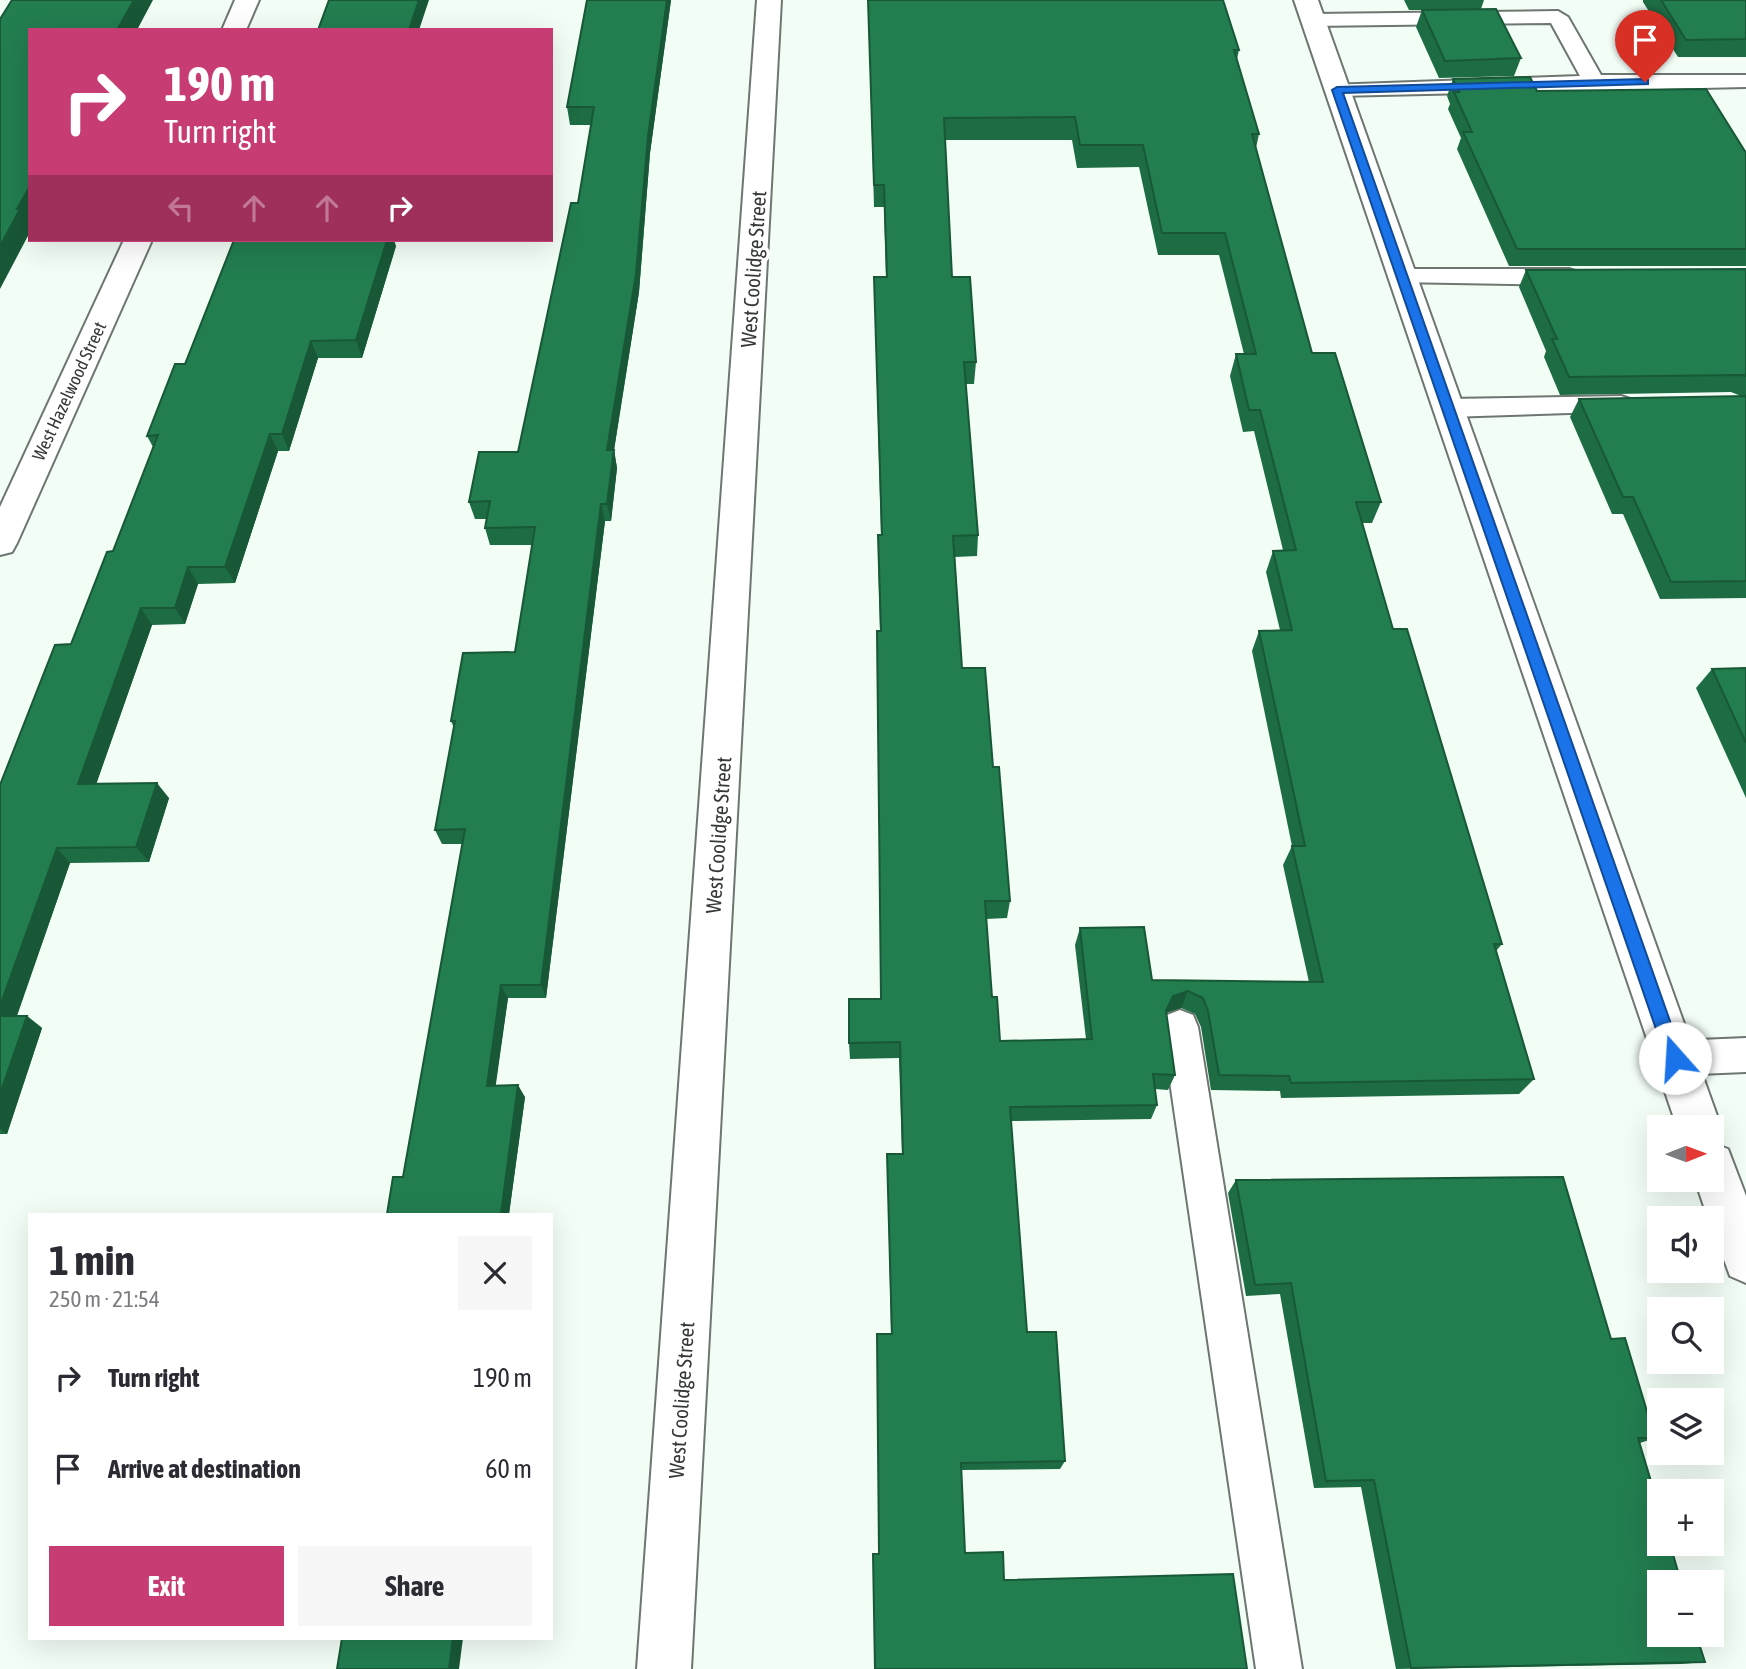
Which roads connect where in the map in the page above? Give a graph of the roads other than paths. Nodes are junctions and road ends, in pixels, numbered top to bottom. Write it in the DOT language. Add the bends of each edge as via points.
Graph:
graph roads {
  1 [pos="247,0"];
  2 [pos="769,0"];
  3 [pos="1309,10"];
  4 [pos="235,28"];
  5 [pos="1746,81"];
  6 [pos="1594,82"];
  7 [pos="1337,90"];
  8 [pos="137,242"];
  9 [pos="1593,276"];
  10 [pos="1403,277"];
  11 [pos="1650,405"];
  12 [pos="1448,408"];
  13 [pos="0,543"];
  14 [pos="1180,1027"];
  15 [pos="1746,1055"];
  16 [pos="1675,1058"];
  17 [pos="1695,1115"];
  18 [pos="1722,1192"];
  19 [pos="1746,1260"];
  20 [pos="664,1669"];
  21 [pos="1279,1669"];
  1 -- 4 [label="street"];
  2 -- 20 [label="street, West Coolidge Street"];
  3 -- 6 [label="lane" via="1558,17"];
  3 -- 7 [label="street"];
  5 -- 6 [label="lane"];
  6 -- 7 [label="lane"];
  7 -- 10 [label="street"];
  8 -- 13 [label="street, West Hazelwood Street"];
  9 -- 10 [label="lane"];
  10 -- 12 [label="street"];
  11 -- 12 [label="lane"];
  12 -- 16 [label="street"];
  14 -- 21 [label="lane"];
  15 -- 16 [label="lane"];
  16 -- 17 [label="street"];
  18 -- 19 [label="street"];
}
